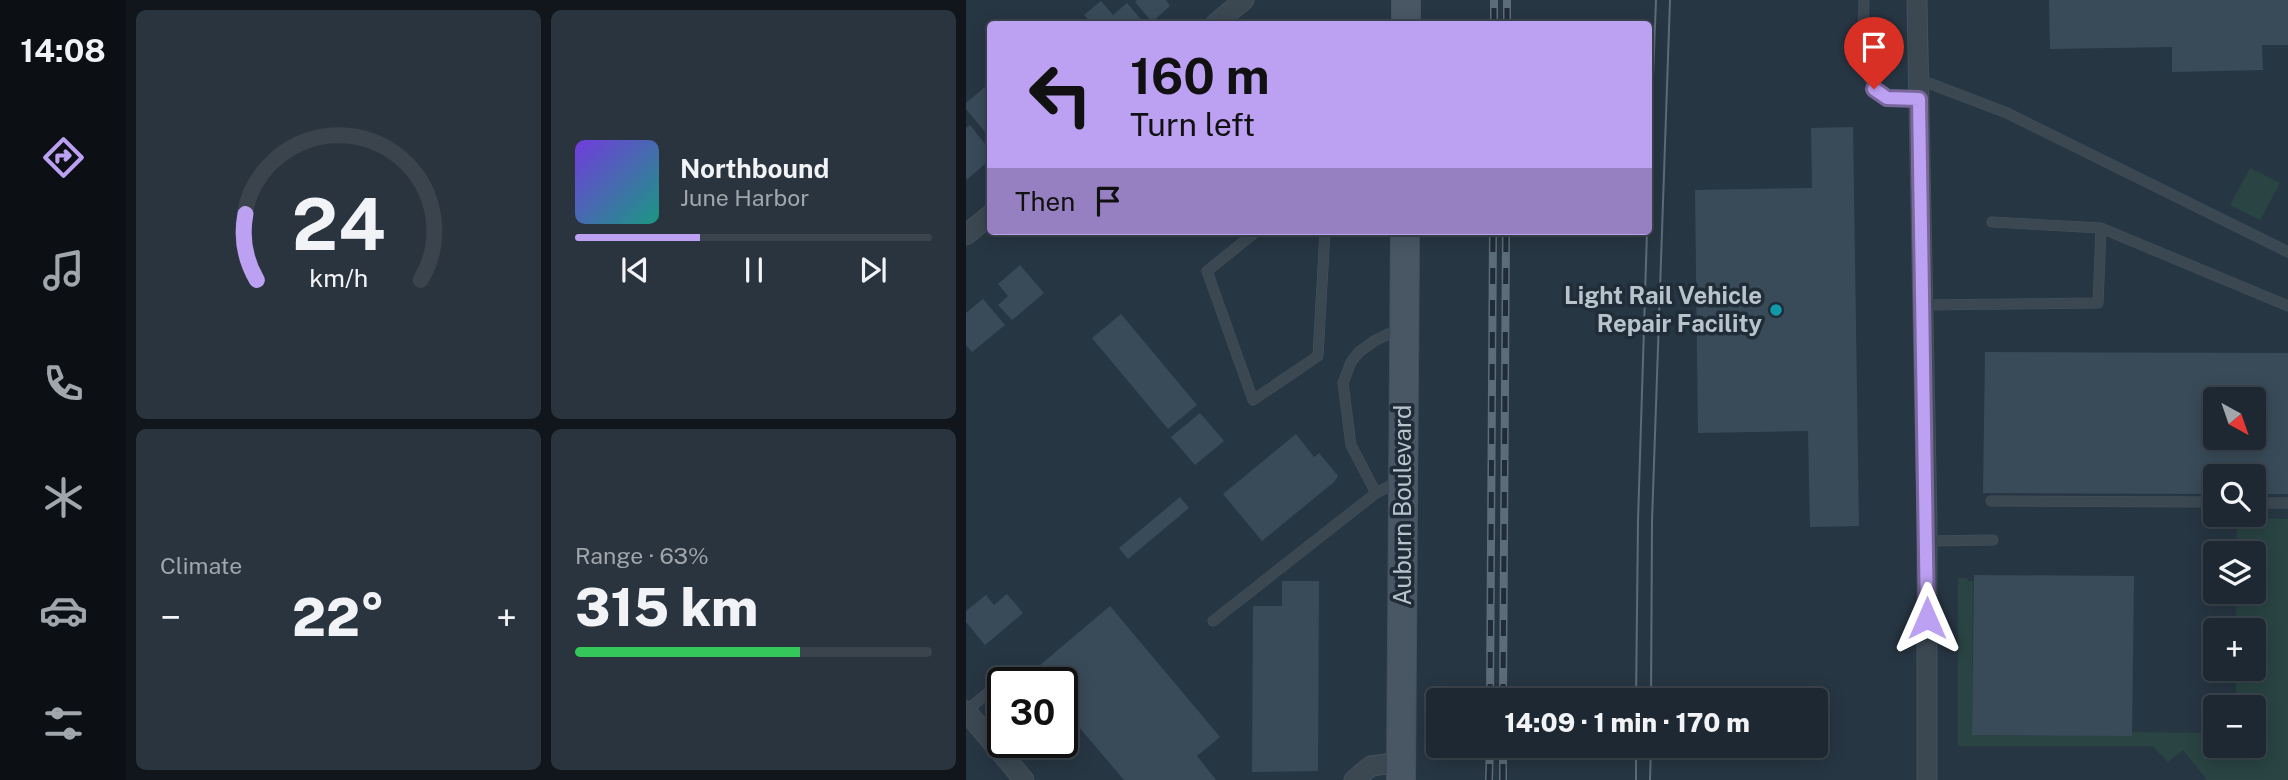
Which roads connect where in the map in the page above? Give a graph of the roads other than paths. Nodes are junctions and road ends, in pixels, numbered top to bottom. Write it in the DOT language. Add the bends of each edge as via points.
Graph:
graph roads {
  1 [pos="1406,0"];
  2 [pos="1864,0"];
  3 [pos="1917,0"];
  4 [pos="1236,2"];
  5 [pos="1218,21"];
  6 [pos="1406,21"];
  7 [pos="1919,89"];
  8 [pos="987,218"];
  9 [pos="1992,222"];
  10 [pos="2101,228"];
  11 [pos="966,235"];
  12 [pos="1252,235"];
  13 [pos="1325,235"];
  14 [pos="1405,235"];
  15 [pos="2288,252"];
  16 [pos="1922,305"];
  17 [pos="2288,306"];
  18 [pos="1404,326"];
  19 [pos="1403,480"];
  20 [pos="1376,493"];
  21 [pos="1991,501"];
  22 [pos="2203,502"];
  23 [pos="2266,503"];
  24 [pos="2288,503"];
  25 [pos="1993,540"];
  26 [pos="1927,541"];
  27 [pos="1213,621"];
  28 [pos="987,694"];
  29 [pos="966,711"];
  30 [pos="1401,771"];
  31 [pos="1024,780"];
  32 [pos="1354,780"];
  33 [pos="1927,780"];
  1 -- 6 [label="street"];
  2 -- 7 [label="lane" via="1866,73 1874,89 1887,98"];
  3 -- 7 [label="street"];
  4 -- 5 [label="street"];
  7 -- 15 [label="lane" via="2007,113"];
  7 -- 16 [label="street"];
  8 -- 11 [label="street"];
  9 -- 10 [label="lane"];
  10 -- 16 [label="lane" via="2098,303"];
  10 -- 17 [label="lane"];
  12 -- 13 [label="lane" via="1207,271 1253,400 1318,356"];
  14 -- 18 [label="street, Auburn Boulevard"];
  16 -- 26 [label="street"];
  18 -- 19 [label="street, Auburn Boulevard"];
  18 -- 20 [label="lane" via="1360,352 1343,383 1351,445"];
  19 -- 20 [label="lane"];
  19 -- 30 [label="street, Auburn Boulevard"];
  20 -- 27 [label="lane"];
  21 -- 22 [label="lane"];
  23 -- 24 [label="lane"];
  25 -- 26 [label="lane"];
  26 -- 33 [label="street"];
  28 -- 29 [label="lane"];
  29 -- 31 [label="street"];
  30 -- 32 [label="street" via="1371,766"];
}
